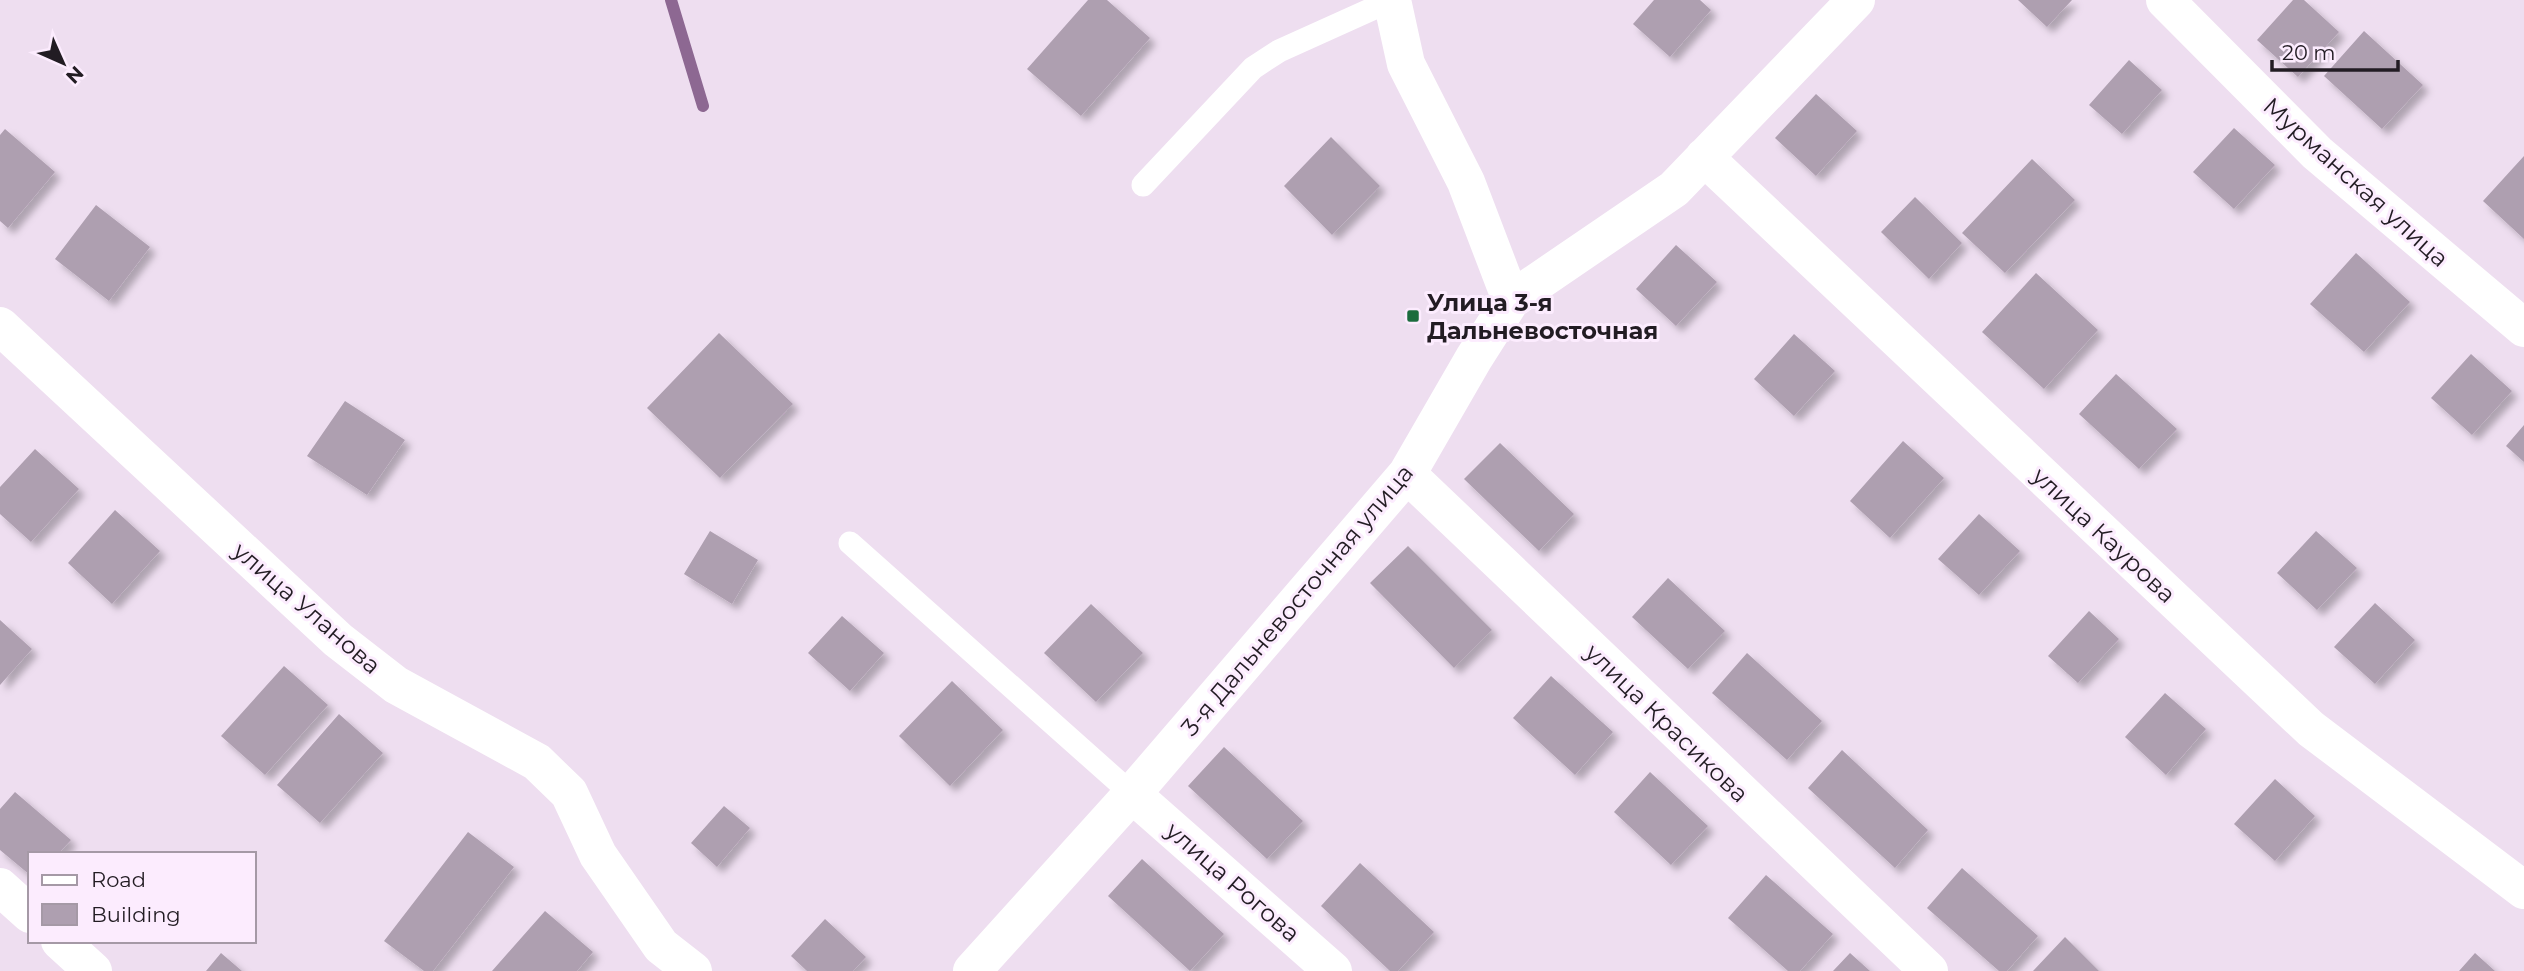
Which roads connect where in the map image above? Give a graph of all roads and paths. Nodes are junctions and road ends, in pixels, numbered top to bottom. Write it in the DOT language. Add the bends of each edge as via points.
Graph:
graph roads {
  1 [pos="1392,0"];
  2 [pos="1856,0"];
  3 [pos="2165,0"];
  4 [pos="1703,157"];
  5 [pos="1143,185"];
  6 [pos="1511,300"];
  7 [pos="0,326"];
  8 [pos="2524,328"];
  9 [pos="1407,474"];
  10 [pos="850,543"];
  11 [pos="1132,794"];
  12 [pos="0,887"];
  13 [pos="2524,890"];
  14 [pos="28,912"];
  15 [pos="62,943"];
  16 [pos="93,971"];
  17 [pos="693,971"];
  18 [pos="972,971"];
  19 [pos="1333,971"];
  20 [pos="1929,971"];
  1 -- 5 [label="lane" via="1279,51 1253,68"];
  1 -- 6 [label="street" via="1406,64 1466,182"];
  2 -- 4 [label="street, 3-я Дальневосточная улица"];
  3 -- 8 [label="street, Мурманская улица" via="2317,153"];
  4 -- 6 [label="street, 3-я Дальневосточная улица" via="1674,189"];
  4 -- 13 [label="street, улица Каурова" via="2311,729"];
  6 -- 9 [label="street, 3-я Дальневосточная улица"];
  7 -- 17 [label="street, улица Уланова" via="338,640 396,685 537,762 569,793 598,855 661,946"];
  9 -- 11 [label="street, 3-я Дальневосточная улица"];
  9 -- 20 [label="street, улица Красикова"];
  10 -- 11 [label="lane"];
  11 -- 18 [label="street, 3-я Дальневосточная улица"];
  11 -- 19 [label="street, улица Рогова"];
  12 -- 14 [label="street"];
  15 -- 16 [label="street"];
}
